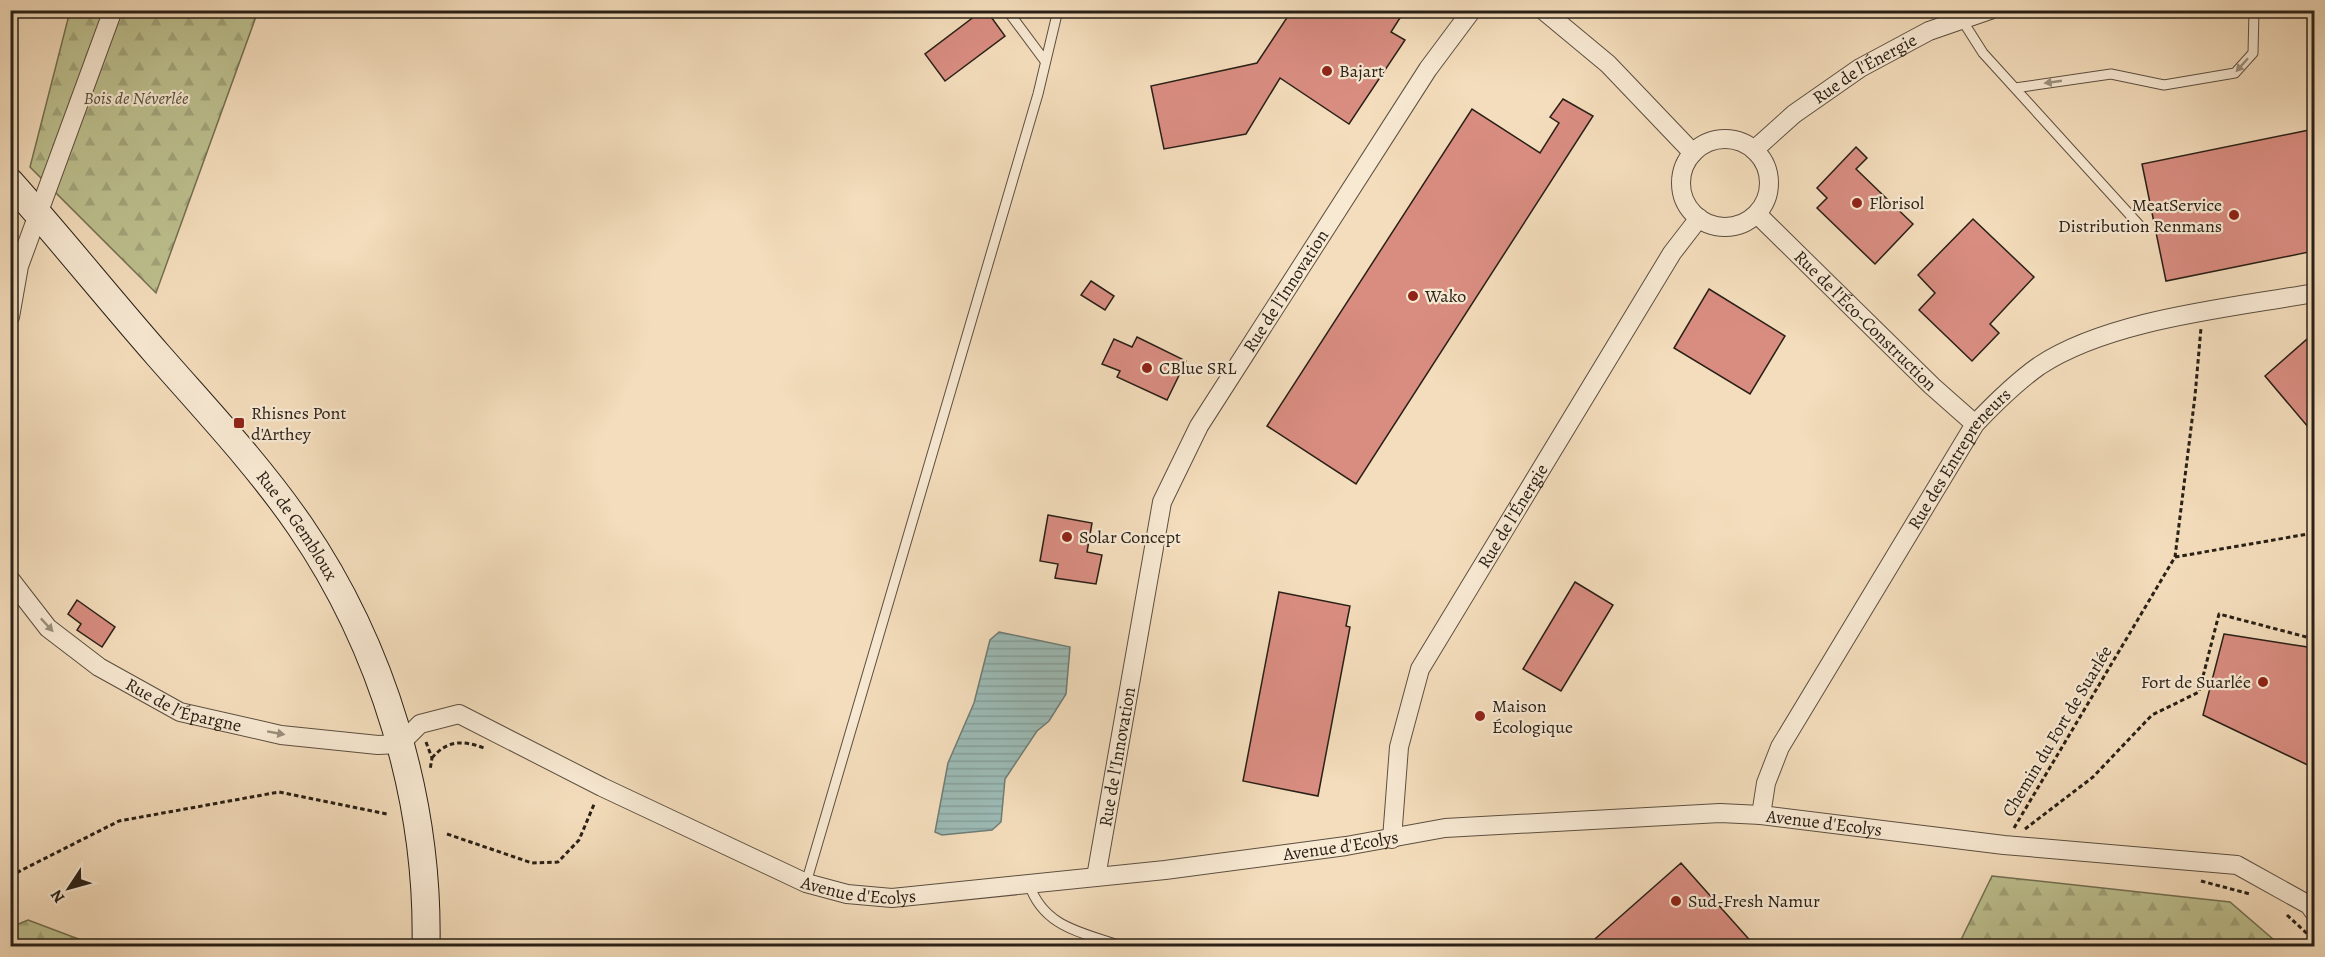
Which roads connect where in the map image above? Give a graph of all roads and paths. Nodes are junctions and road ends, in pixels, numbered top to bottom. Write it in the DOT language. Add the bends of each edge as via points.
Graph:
graph roads {
  1 [pos="113,10"];
  2 [pos="1008,10"];
  3 [pos="1058,10"];
  4 [pos="1472,10"];
  5 [pos="1543,10"];
  6 [pos="1990,10"];
  7 [pos="2254,10"];
  8 [pos="1962,20"];
  9 [pos="1045,62"];
  10 [pos="2014,88"];
  11 [pos="1754,150"];
  12 [pos="1693,153"];
  13 [pos="14,187"];
  14 [pos="38,214"];
  15 [pos="1757,214"];
  16 [pos="1699,218"];
  17 [pos="2141,227"];
  18 [pos="2314,293"];
  19 [pos="2202,314"];
  20 [pos="10,317"];
  21 [pos="1975,424"];
  22 [pos="2314,533"];
  23 [pos="2175,558"];
  24 [pos="10,579"];
  25 [pos="2314,639"];
  26 [pos="400,744"];
  27 [pos="602,787"];
  28 [pos="387,814"];
  29 [pos="1761,815"];
  30 [pos="447,834"];
  31 [pos="1392,839"];
  32 [pos="2004,845"];
  33 [pos="10,876"];
  34 [pos="1096,877"];
  35 [pos="806,883"];
  36 [pos="1029,884"];
  37 [pos="2314,912"];
  38 [pos="426,946"];
  39 [pos="1121,946"];
  1 -- 14 [label="street"];
  2 -- 9 [label="lane"];
  3 -- 9 [label="lane"];
  4 -- 34 [label="street, Rue de l'Innovation" via="1428,69 1199,426 1162,502"];
  5 -- 12 [label="street" via="1608,64"];
  6 -- 8 [label="street, Rue de l'Énergie"];
  7 -- 10 [label="lane, one-way" via="2253,53 2235,73 2164,85 2111,74"];
  8 -- 10 [label="lane" via="1983,53"];
  8 -- 11 [label="street, Rue de l'Énergie" via="1929,31 1860,68 1794,114"];
  9 -- 35 [label="lane"];
  10 -- 17 [label="lane"];
  11 -- 12 [label="street" via="1727,139 1708,142"];
  11 -- 15 [label="street" via="1765,164 1769,179 1768,194"];
  12 -- 16 [label="street" via="1684,168 1681,185 1686,202"];
  13 -- 14 [label="main road, Rue de Gembloux"];
  14 -- 20 [label="street" via="18,266"];
  14 -- 26 [label="main road, Rue de Gembloux" via="235,442 300,527 349,609 385,695"];
  15 -- 16 [label="street" via="1728,227 1711,225"];
  15 -- 21 [label="street, Rue de l'Éco-Construction"];
  16 -- 31 [label="street, Rue de l'Énergie" via="1672,253 1420,669 1399,747"];
  18 -- 19 [label="street, Rue des Entrepreneurs"];
  19 -- 21 [label="street, Rue des Entrepreneurs" via="2138,325 2073,347 2010,387"];
  19 -- 23 [label="path, Chemin du Fort de Suarlée" via="2196,396"];
  21 -- 29 [label="street, Rue des Entrepreneurs" via="1780,747 1766,783"];
  22 -- 23 [label="path"];
  23 -- 32 [label="path, Chemin du Fort de Suarlée"];
  24 -- 26 [label="street, Rue de l'Épargne, one-way" via="48,628 99,668 180,712 281,735"];
  25 -- 32 [label="path, Chemin du Fort de Suarlée" via="2219,614 2199,692 2152,715 2093,777"];
  26 -- 27 [label="street, Avenue d'Ecolys" via="420,724 459,714"];
  26 -- 38 [label="main road, Rue de Gembloux" via="416,816"];
  27 -- 30 [label="path" via="579,840 558,862 532,863"];
  27 -- 35 [label="street, Avenue d'Ecolys"];
  28 -- 33 [label="path" via="279,792 119,821"];
  29 -- 31 [label="street, Avenue d'Ecolys" via="1719,813 1445,828"];
  29 -- 32 [label="street, Avenue d'Ecolys"];
  31 -- 34 [label="street, Avenue d'Ecolys"];
  32 -- 37 [label="street, Avenue d'Ecolys" via="2237,865 2309,904"];
  34 -- 36 [label="street, Avenue d'Ecolys"];
  35 -- 36 [label="street, Avenue d'Ecolys" via="847,894 892,898"];
  36 -- 39 [label="lane" via="1042,911 1057,922"];
}
